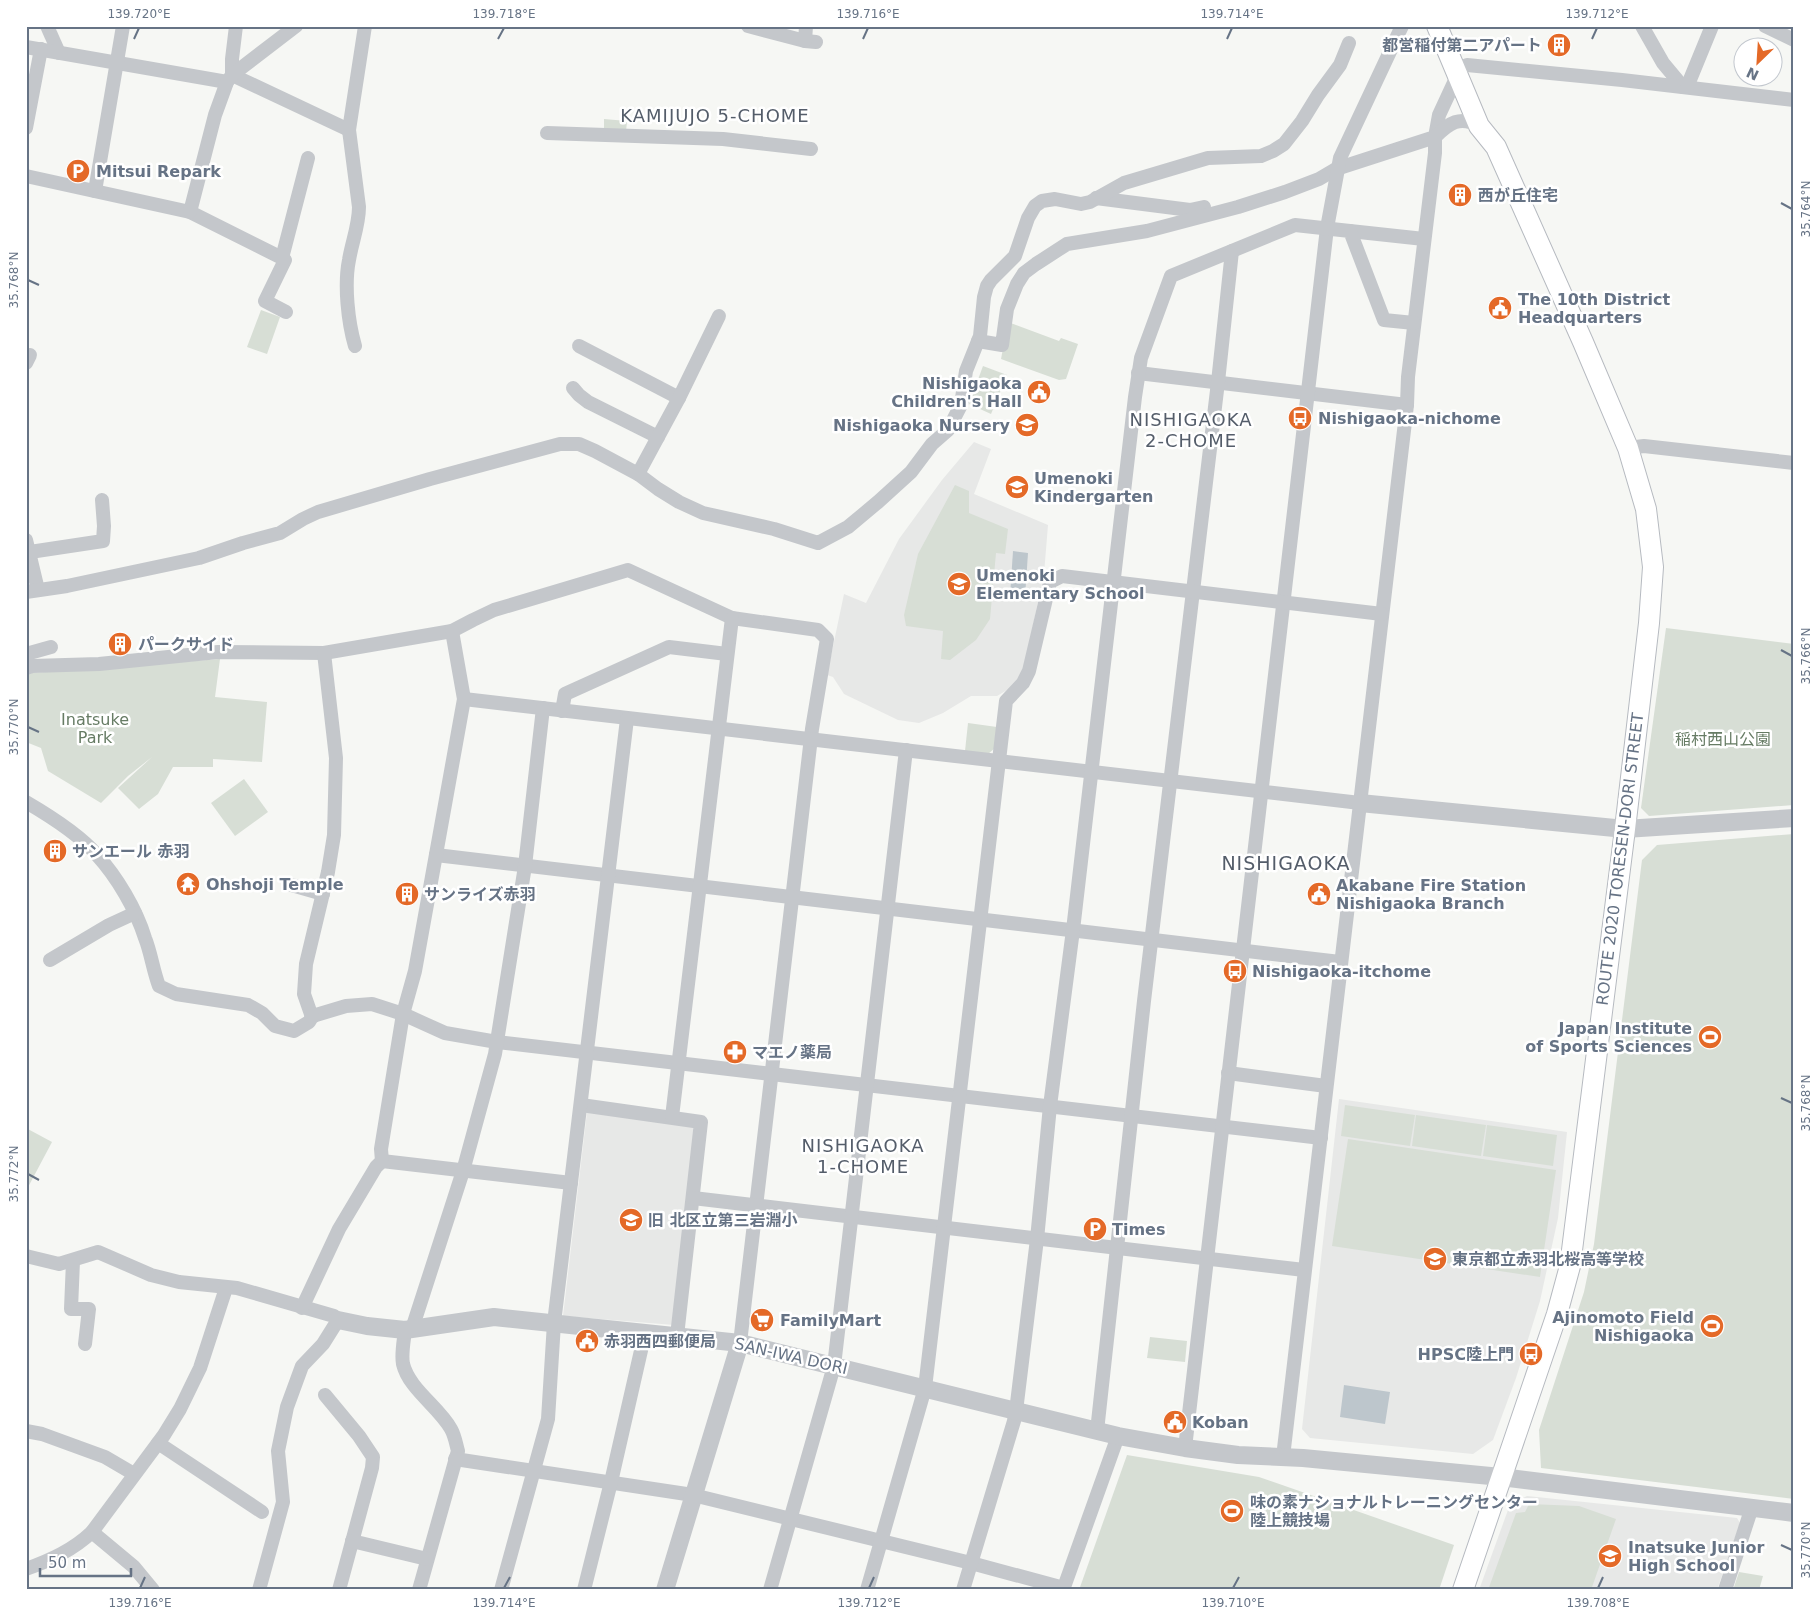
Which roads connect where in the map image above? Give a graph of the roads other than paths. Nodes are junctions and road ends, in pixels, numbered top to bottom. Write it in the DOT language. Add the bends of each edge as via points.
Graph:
graph roads {
  1 [pos="47,26"];
  2 [pos="123,26"];
  3 [pos="236,26"];
  4 [pos="296,26"];
  5 [pos="365,26"];
  6 [pos="748,26"];
  7 [pos="806,26"];
  8 [pos="1402,26"];
  9 [pos="1437,26"];
  10 [pos="1450,26"];
  11 [pos="1642,26"];
  12 [pos="1712,26"];
  13 [pos="1765,26"];
  14 [pos="1794,40"];
  15 [pos="1349,43"];
  16 [pos="26,47"];
  17 [pos="41,49"];
  18 [pos="59,53"];
  19 [pos="117,63"];
  20 [pos="1462,70"];
  21 [pos="229,78"];
  22 [pos="1685,87"];
  23 [pos="1794,100"];
  24 [pos="1479,126"];
  25 [pos="26,128"];
  26 [pos="349,130"];
  27 [pos="548,133"];
  28 [pos="1435,137"];
  29 [pos="1493,142"];
  30 [pos="811,148"];
  31 [pos="308,158"];
  32 [pos="1336,169"];
  33 [pos="26,176"];
  34 [pos="95,191"];
  35 [pos="1096,198"];
  36 [pos="190,212"];
  37 [pos="1327,228"];
  38 [pos="1350,231"];
  39 [pos="1424,239"];
  40 [pos="1232,251"];
  41 [pos="282,258"];
  42 [pos="286,312"];
  43 [pos="719,316"];
  44 [pos="1414,323"];
  45 [pos="978,341"];
  46 [pos="355,346"];
  47 [pos="579,346"];
  48 [pos="1138,373"];
  49 [pos="1218,382"];
  50 [pos="573,388"];
  51 [pos="1308,393"];
  52 [pos="679,398"];
  53 [pos="1407,405"];
  54 [pos="658,437"];
  55 [pos="1628,448"];
  56 [pos="1794,462"];
  57 [pos="638,474"];
  58 [pos="102,500"];
  59 [pos="28,546"];
  60 [pos="1113,582"];
  61 [pos="32,591"];
  62 [pos="1194,591"];
  63 [pos="1283,603"];
  64 [pos="1382,614"];
  65 [pos="732,618"];
  66 [pos="452,631"];
  67 [pos="51,647"];
  68 [pos="324,653"];
  69 [pos="26,654"];
  70 [pos="727,654"];
  71 [pos="26,668"];
  72 [pos="464,699"];
  73 [pos="543,708"];
  74 [pos="562,711"];
  75 [pos="627,718"];
  76 [pos="718,728"];
  77 [pos="811,740"];
  78 [pos="906,750"];
  79 [pos="999,760"];
  80 [pos="1092,771"];
  81 [pos="1172,781"];
  82 [pos="1262,792"];
  83 [pos="26,802"];
  84 [pos="1360,803"];
  85 [pos="1794,818"];
  86 [pos="1625,829"];
  87 [pos="436,855"];
  88 [pos="525,866"];
  89 [pos="607,875"];
  90 [pos="288,884"];
  91 [pos="699,886"];
  92 [pos="322,894"];
  93 [pos="792,897"];
  94 [pos="887,908"];
  95 [pos="135,913"];
  96 [pos="981,920"];
  97 [pos="1073,930"];
  98 [pos="1152,938"];
  99 [pos="1243,951"];
  100 [pos="50,960"];
  101 [pos="1340,962"];
  102 [pos="403,1014"];
  103 [pos="312,1017"];
  104 [pos="497,1042"];
  105 [pos="588,1052"];
  106 [pos="678,1064"];
  107 [pos="1228,1072"];
  108 [pos="772,1074"];
  109 [pos="867,1086"];
  110 [pos="1326,1086"];
  111 [pos="959,1095"];
  112 [pos="581,1105"];
  113 [pos="1050,1106"];
  114 [pos="672,1117"];
  115 [pos="1132,1117"];
  116 [pos="1222,1127"];
  117 [pos="1321,1138"];
  118 [pos="382,1161"];
  119 [pos="463,1171"];
  120 [pos="571,1183"];
  121 [pos="693,1198"];
  122 [pos="756,1206"];
  123 [pos="852,1217"];
  124 [pos="944,1227"];
  125 [pos="1037,1239"];
  126 [pos="1117,1247"];
  127 [pos="26,1256"];
  128 [pos="1207,1258"];
  129 [pos="73,1261"];
  130 [pos="1304,1270"];
  131 [pos="226,1288"];
  132 [pos="302,1308"];
  133 [pos="338,1320"];
  134 [pos="554,1323"];
  135 [pos="408,1329"];
  136 [pos="645,1333"];
  137 [pos="676,1336"];
  138 [pos="740,1343"];
  139 [pos="85,1344"];
  140 [pos="834,1366"];
  141 [pos="925,1388"];
  142 [pos="325,1395"];
  143 [pos="1016,1411"];
  144 [pos="26,1431"];
  145 [pos="1097,1431"];
  146 [pos="1118,1436"];
  147 [pos="158,1442"];
  148 [pos="1185,1448"];
  149 [pos="1282,1456"];
  150 [pos="455,1459"];
  151 [pos="533,1472"];
  152 [pos="134,1474"];
  153 [pos="1501,1477"];
  154 [pos="611,1482"];
  155 [pos="693,1495"];
  156 [pos="1752,1508"];
  157 [pos="262,1512"];
  158 [pos="1794,1513"];
  159 [pos="790,1519"];
  160 [pos="92,1532"];
  161 [pos="352,1541"];
  162 [pos="881,1542"];
  163 [pos="427,1559"];
  164 [pos="971,1563"];
  165 [pos="26,1569"];
  166 [pos="1064,1589"];
  167 [pos="153,1590"];
  168 [pos="259,1590"];
  169 [pos="339,1590"];
  170 [pos="419,1590"];
  171 [pos="501,1590"];
  172 [pos="584,1590"];
  173 [pos="665,1590"];
  174 [pos="770,1590"];
  175 [pos="867,1590"];
  176 [pos="963,1590"];
  177 [pos="1463,1590"];
  178 [pos="1725,1590"];
  1 -- 18 [label="street"];
  2 -- 19 [label="street"];
  3 -- 21 [label="street"];
  4 -- 21 [label="street"];
  5 -- 26 [label="street"];
  6 -- 7 [label="street" via="811,42"];
  8 -- 32 [label="street"];
  9 -- 20 [label="main road, ROUTE 2020 TORESEN-DORI STREET"];
  10 -- 20 [label="main road, ROUTE 2020 TORESEN-DORI STREET"];
  11 -- 22 [label="street" via="1664,63"];
  12 -- 22 [label="street"];
  13 -- 14 [label="street"];
  15 -- 35 [label="street" via="1340,65 1302,121 1284,144 1273,151 1261,156 1208,158 1124,183"];
  16 -- 17 [label="street"];
  17 -- 18 [label="street"];
  17 -- 25 [label="street"];
  18 -- 19 [label="street"];
  19 -- 21 [label="street"];
  19 -- 34 [label="street"];
  20 -- 22 [label="street"];
  20 -- 24 [label="main road, ROUTE 2020 TORESEN-DORI STREET"];
  20 -- 28 [label="street" via="1440,115"];
  20 -- 29 [label="main road, ROUTE 2020 TORESEN-DORI STREET" via="1490,120"];
  21 -- 26 [label="street"];
  21 -- 36 [label="street" via="215,115"];
  22 -- 23 [label="street"];
  24 -- 28 [label="street" via="1458,121"];
  24 -- 29 [label="main road, ROUTE 2020 TORESEN-DORI STREET"];
  26 -- 46 [label="street" via="359,207 347,277"];
  27 -- 30 [label="street" via="723,140"];
  28 -- 32 [label="street"];
  28 -- 39 [label="street"];
  29 -- 55 [label="main road, ROUTE 2020 TORESEN-DORI STREET"];
  31 -- 41 [label="street"];
  32 -- 35 [label="street" via="1320,169 1279,186 1190,210"];
  32 -- 37 [label="street"];
  32 -- 45 [label="street" via="1294,189 1238,207 1147,231 1066,244 1024,273 1016,284 1007,309 1002,345"];
  33 -- 34 [label="street"];
  34 -- 36 [label="street"];
  35 -- 45 [label="street" via="1081,204 1055,199 1035,206 1015,256 987,286"];
  36 -- 41 [label="street"];
  37 -- 38 [label="street"];
  37 -- 40 [label="street" via="1295,225"];
  37 -- 51 [label="street"];
  38 -- 39 [label="street"];
  38 -- 44 [label="street" via="1384,320"];
  39 -- 44 [label="street"];
  40 -- 48 [label="street" via="1171,276"];
  40 -- 49 [label="street"];
  41 -- 42 [label="street" via="285,260 265,301"];
  43 -- 52 [label="street"];
  44 -- 53 [label="street"];
  45 -- 57 [label="street" via="966,371 961,405 948,430 890,492 848,527 818,543 703,513 665,494"];
  47 -- 52 [label="street"];
  48 -- 49 [label="street"];
  48 -- 60 [label="street"];
  49 -- 51 [label="street"];
  49 -- 62 [label="street"];
  50 -- 54 [label="street" via="588,402"];
  51 -- 53 [label="street"];
  51 -- 63 [label="street"];
  52 -- 54 [label="street"];
  53 -- 64 [label="street"];
  54 -- 57 [label="street"];
  55 -- 56 [label="street" via="1644,446"];
  55 -- 86 [label="main road, ROUTE 2020 TORESEN-DORI STREET" via="1646,509 1653,567"];
  57 -- 61 [label="street" via="579,444 560,444 318,512 280,533 199,558"];
  58 -- 59 [label="street" via="103,540"];
  59 -- 61 [label="street"];
  60 -- 62 [label="street"];
  60 -- 79 [label="street" via="1062,576 1050,582 1029,671 1023,683 1006,701"];
  60 -- 80 [label="street"];
  62 -- 63 [label="street"];
  62 -- 81 [label="street"];
  63 -- 64 [label="street"];
  63 -- 82 [label="street"];
  64 -- 84 [label="street"];
  65 -- 66 [label="street" via="628,570 494,610"];
  65 -- 70 [label="street"];
  65 -- 77 [label="street" via="818,630 827,639"];
  66 -- 68 [label="street"];
  66 -- 72 [label="street"];
  67 -- 69 [label="street"];
  68 -- 71 [label="street" via="218,652"];
  68 -- 92 [label="street" via="336,758 334,835"];
  70 -- 74 [label="street" via="669,647 565,694"];
  70 -- 76 [label="street"];
  72 -- 73 [label="street"];
  72 -- 87 [label="street"];
  73 -- 74 [label="street"];
  73 -- 88 [label="street"];
  74 -- 75 [label="street"];
  75 -- 76 [label="street"];
  75 -- 89 [label="street"];
  76 -- 77 [label="street"];
  76 -- 91 [label="street"];
  77 -- 78 [label="street"];
  77 -- 93 [label="street"];
  78 -- 79 [label="street"];
  78 -- 94 [label="street"];
  79 -- 80 [label="street"];
  79 -- 96 [label="street"];
  80 -- 81 [label="street"];
  80 -- 97 [label="street"];
  81 -- 82 [label="street"];
  81 -- 98 [label="street"];
  82 -- 84 [label="street"];
  82 -- 99 [label="street"];
  83 -- 95 [label="street" via="58,822 97,854"];
  84 -- 86 [label="street"];
  84 -- 101 [label="street"];
  85 -- 86 [label="street"];
  86 -- 153 [label="main road, ROUTE 2020 TORESEN-DORI STREET" via="1570,1266 1557,1314"];
  87 -- 88 [label="street"];
  87 -- 102 [label="street" via="415,971"];
  88 -- 89 [label="street"];
  88 -- 104 [label="street"];
  89 -- 91 [label="street"];
  89 -- 105 [label="street"];
  90 -- 92 [label="street"];
  91 -- 93 [label="street"];
  91 -- 106 [label="street"];
  92 -- 103 [label="street" via="306,964 304,994"];
  93 -- 94 [label="street"];
  93 -- 108 [label="street"];
  94 -- 96 [label="street"];
  94 -- 109 [label="street"];
  95 -- 100 [label="street"];
  95 -- 103 [label="street" via="159,986 176,994 248,1005 275,1026 294,1031"];
  96 -- 97 [label="street"];
  96 -- 111 [label="street"];
  97 -- 98 [label="street"];
  97 -- 113 [label="street"];
  98 -- 99 [label="street"];
  98 -- 115 [label="street"];
  99 -- 101 [label="street"];
  99 -- 107 [label="street"];
  101 -- 110 [label="street"];
  102 -- 103 [label="street" via="372,1004 346,1006"];
  102 -- 104 [label="street" via="445,1033"];
  102 -- 118 [label="street" via="381,1149"];
  104 -- 105 [label="street"];
  104 -- 119 [label="street"];
  105 -- 106 [label="street"];
  105 -- 112 [label="street"];
  106 -- 108 [label="street"];
  106 -- 114 [label="street"];
  107 -- 110 [label="street"];
  107 -- 116 [label="street"];
  108 -- 109 [label="street"];
  108 -- 122 [label="street"];
  109 -- 111 [label="street"];
  109 -- 123 [label="street"];
  110 -- 117 [label="street"];
  111 -- 113 [label="street"];
  111 -- 124 [label="street"];
  112 -- 114 [label="street"];
  112 -- 120 [label="street"];
  113 -- 115 [label="street"];
  113 -- 125 [label="street"];
  114 -- 121 [label="street" via="701,1122"];
  115 -- 116 [label="street"];
  115 -- 126 [label="street"];
  116 -- 117 [label="street"];
  116 -- 128 [label="street"];
  117 -- 130 [label="street"];
  118 -- 119 [label="street"];
  118 -- 132 [label="street" via="339,1228"];
  119 -- 120 [label="street"];
  119 -- 135 [label="street"];
  120 -- 134 [label="street"];
  121 -- 122 [label="street"];
  121 -- 137 [label="street"];
  122 -- 123 [label="street"];
  122 -- 138 [label="street"];
  123 -- 124 [label="street"];
  123 -- 140 [label="street"];
  124 -- 125 [label="street"];
  124 -- 141 [label="street"];
  125 -- 126 [label="street"];
  125 -- 143 [label="street"];
  126 -- 128 [label="street"];
  126 -- 145 [label="street"];
  127 -- 129 [label="street" via="59,1264"];
  128 -- 130 [label="street"];
  128 -- 148 [label="street"];
  129 -- 131 [label="street" via="98,1252 151,1275"];
  129 -- 139 [label="street" via="71,1309 89,1309"];
  130 -- 149 [label="street"];
  131 -- 132 [label="street" via="244,1290"];
  131 -- 147 [label="street" via="200,1368 180,1409"];
  132 -- 133 [label="street" via="334,1316"];
  133 -- 135 [label="street, SAN-IWA DORI"];
  133 -- 168 [label="street" via="323,1344 302,1366 287,1407 278,1451 283,1502"];
  134 -- 135 [label="street, SAN-IWA DORI" via="494,1317"];
  134 -- 136 [label="street, SAN-IWA DORI"];
  134 -- 151 [label="street" via="548,1419"];
  135 -- 150 [label="street" via="405,1368 415,1386 452,1430 458,1452"];
  136 -- 137 [label="street, SAN-IWA DORI"];
  136 -- 154 [label="street"];
  137 -- 138 [label="street, SAN-IWA DORI"];
  138 -- 140 [label="street, SAN-IWA DORI"];
  138 -- 155 [label="street"];
  140 -- 141 [label="street, SAN-IWA DORI"];
  140 -- 159 [label="street"];
  141 -- 143 [label="street, SAN-IWA DORI"];
  141 -- 162 [label="street"];
  142 -- 161 [label="street" via="373,1457"];
  143 -- 145 [label="street, SAN-IWA DORI"];
  143 -- 164 [label="street"];
  144 -- 152 [label="street" via="105,1457"];
  145 -- 146 [label="street, SAN-IWA DORI"];
  146 -- 148 [label="street, SAN-IWA DORI"];
  146 -- 166 [label="street"];
  147 -- 152 [label="street"];
  147 -- 157 [label="street"];
  148 -- 149 [label="street, SAN-IWA DORI"];
  149 -- 153 [label="street, SAN-IWA DORI"];
  150 -- 151 [label="street"];
  150 -- 163 [label="street"];
  151 -- 154 [label="street"];
  151 -- 171 [label="street"];
  152 -- 160 [label="street"];
  153 -- 156 [label="street, SAN-IWA DORI"];
  153 -- 177 [label="main road, ROUTE 2020 TORESEN-DORI STREET"];
  154 -- 155 [label="street"];
  154 -- 172 [label="street"];
  155 -- 159 [label="street"];
  155 -- 173 [label="street"];
  156 -- 158 [label="street, SAN-IWA DORI"];
  156 -- 178 [label="street"];
  159 -- 162 [label="street"];
  159 -- 174 [label="street"];
  160 -- 165 [label="street" via="80,1544 55,1559"];
  160 -- 167 [label="street" via="134,1567"];
  161 -- 163 [label="street"];
  161 -- 169 [label="street"];
  162 -- 164 [label="street"];
  162 -- 175 [label="street"];
  163 -- 170 [label="street"];
  164 -- 166 [label="street"];
  164 -- 176 [label="street"];
}
